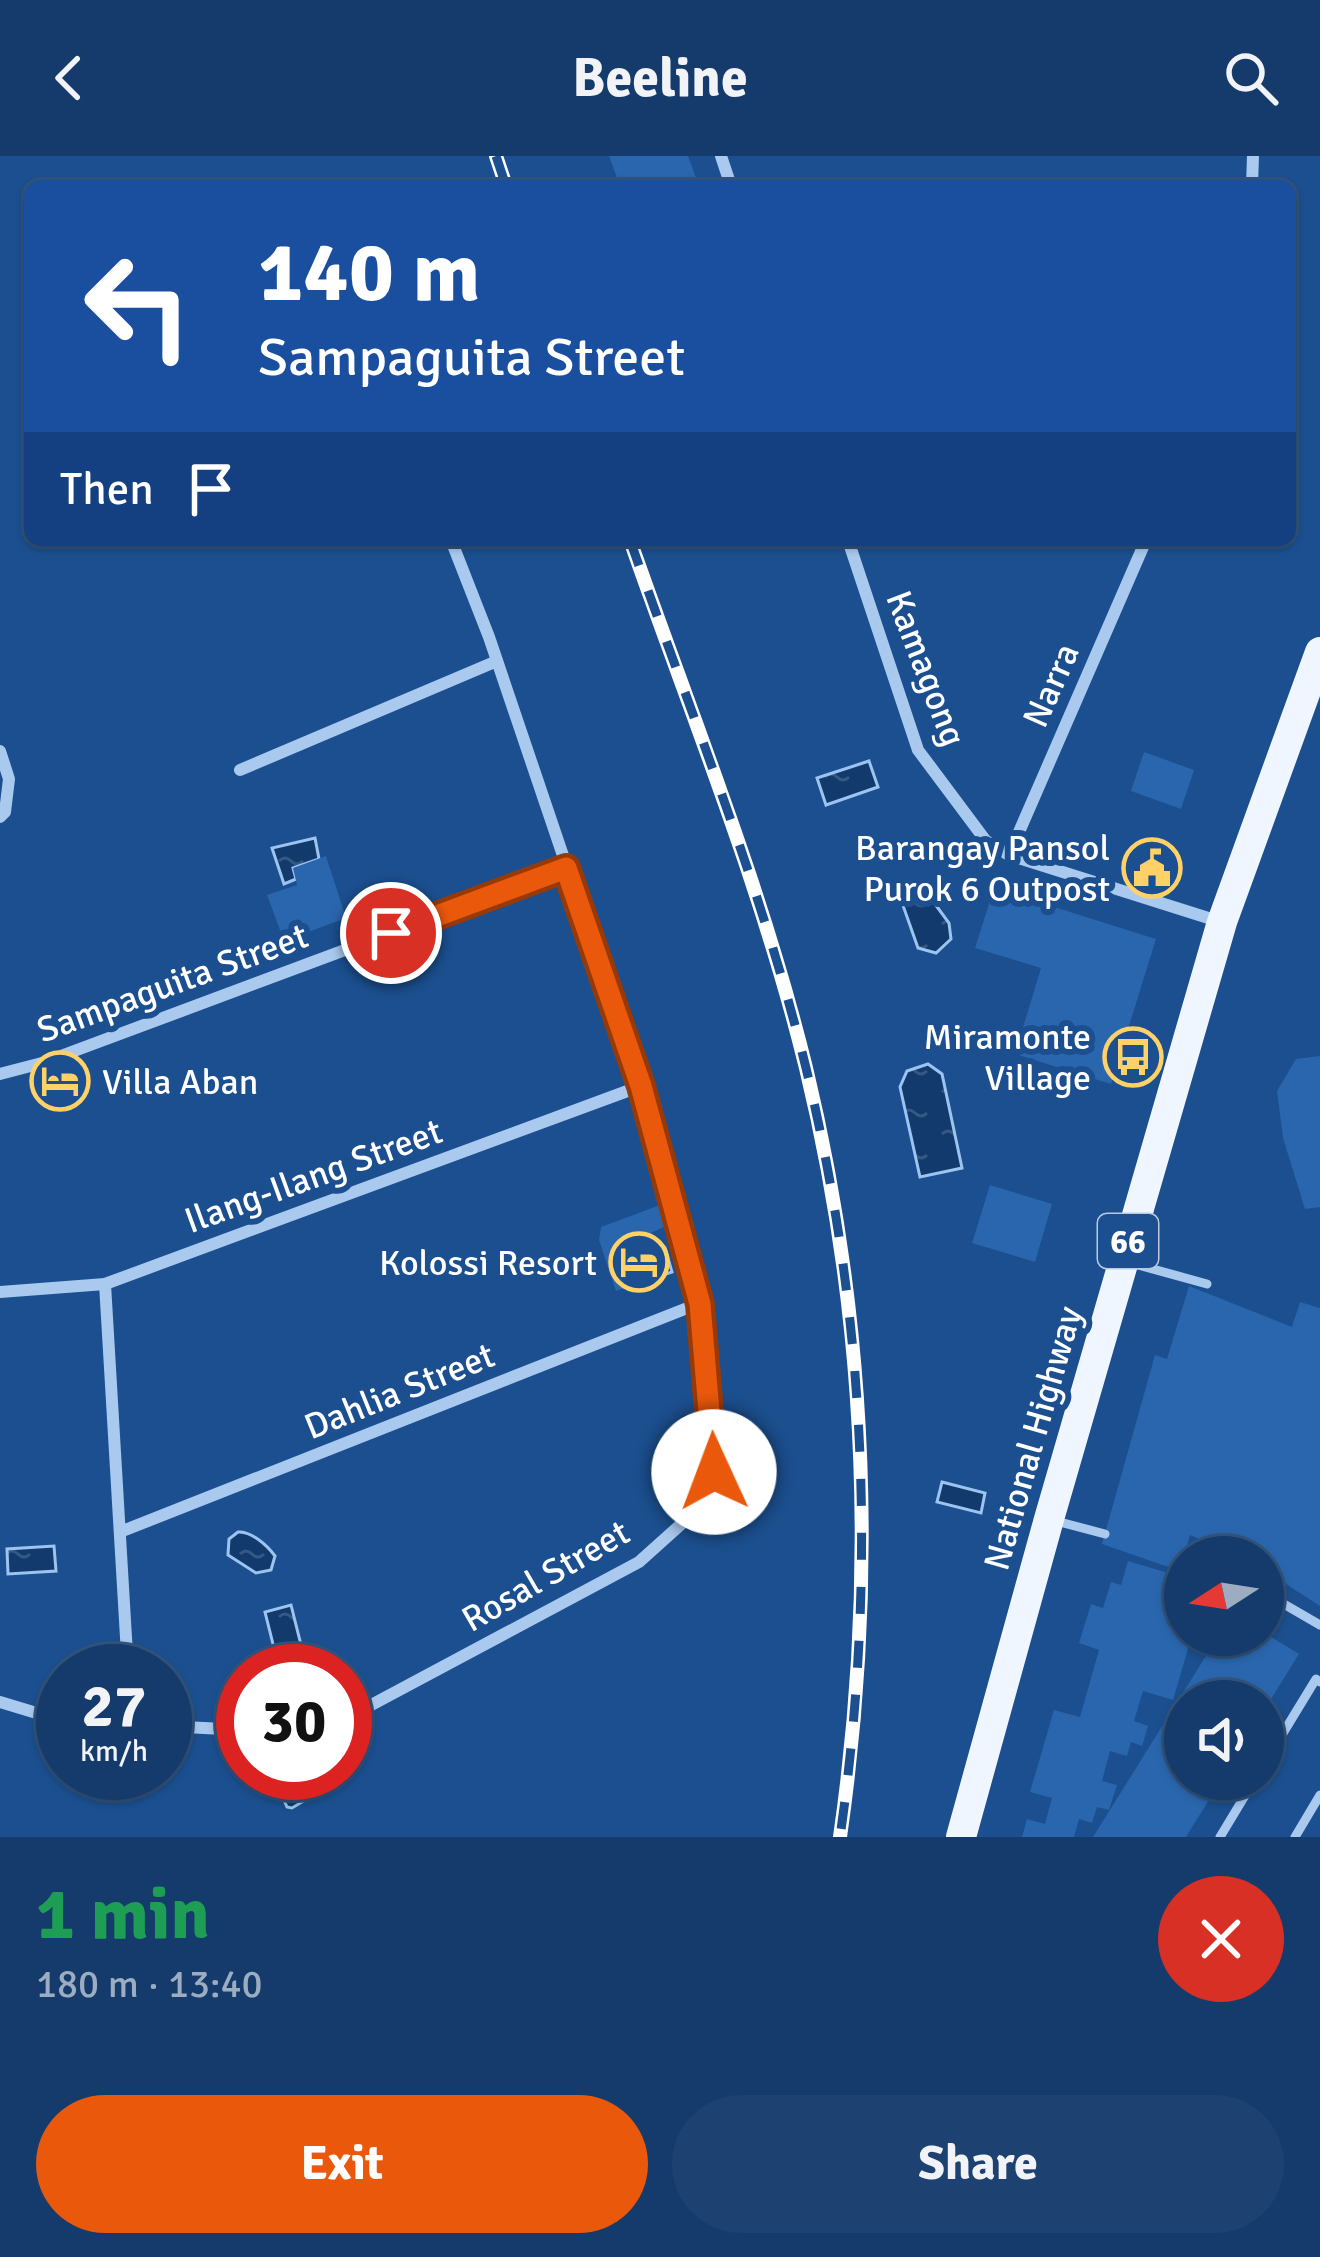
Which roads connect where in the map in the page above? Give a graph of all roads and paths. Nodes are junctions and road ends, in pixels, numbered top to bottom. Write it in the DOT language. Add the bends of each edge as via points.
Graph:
graph roads {
  1 [pos="453,546"];
  2 [pos="850,546"];
  3 [pos="1143,546"];
  4 [pos="1320,652"];
  5 [pos="497,661"];
  6 [pos="0,751"];
  7 [pos="240,770"];
  8 [pos="0,817"];
  9 [pos="1009,855"];
  10 [pos="566,868"];
  11 [pos="1222,922"];
  12 [pos="0,1074"];
  13 [pos="641,1086"];
  14 [pos="1123,1261"];
  15 [pos="1207,1283"];
  16 [pos="105,1285"];
  17 [pos="0,1292"];
  18 [pos="700,1304"];
  19 [pos="1048,1519"];
  20 [pos="120,1532"];
  21 [pos="1105,1534"];
  22 [pos="1284,1604"];
  23 [pos="1320,1625"];
  24 [pos="126,1644"];
  25 [pos="1320,1682"];
  26 [pos="0,1702"];
  27 [pos="372,1705"];
  28 [pos="36,1713"];
  29 [pos="1284,1732"];
  30 [pos="1320,1795"];
  31 [pos="1242,1800"];
  32 [pos="962,1837"];
  33 [pos="1220,1837"];
  34 [pos="1294,1837"];
  1 -- 5 [label="street, Rosal Street"];
  2 -- 9 [label="street, Kamagong" via="918,750 986,841"];
  3 -- 9 [label="street, Narra"];
  4 -- 11 [label="main road, National Highway / 66"];
  5 -- 7 [label="street"];
  5 -- 10 [label="street, Rosal Street"];
  6 -- 8 [label="street" via="9,779"];
  9 -- 11 [label="street, Kamagong"];
  10 -- 12 [label="street, Sampaguita Street"];
  10 -- 13 [label="street, Rosal Street"];
  11 -- 14 [label="main road, National Highway / 66"];
  13 -- 16 [label="street, Ilang-Ilang Street"];
  13 -- 18 [label="street, Rosal Street"];
  14 -- 15 [label="lane"];
  14 -- 19 [label="main road, National Highway / 66"];
  16 -- 17 [label="street, Ilang-Ilang Street"];
  16 -- 20 [label="street"];
  18 -- 20 [label="street, Dahlia Street"];
  18 -- 27 [label="street, Rosal Street" via="714,1472 698,1509 639,1562"];
  19 -- 21 [label="lane"];
  19 -- 32 [label="main road, National Highway / 66"];
  20 -- 24 [label="street"];
  22 -- 23 [label="lane"];
  25 -- 29 [label="lane"];
  26 -- 28 [label="street"];
  30 -- 34 [label="lane"];
  31 -- 33 [label="lane"];
}
